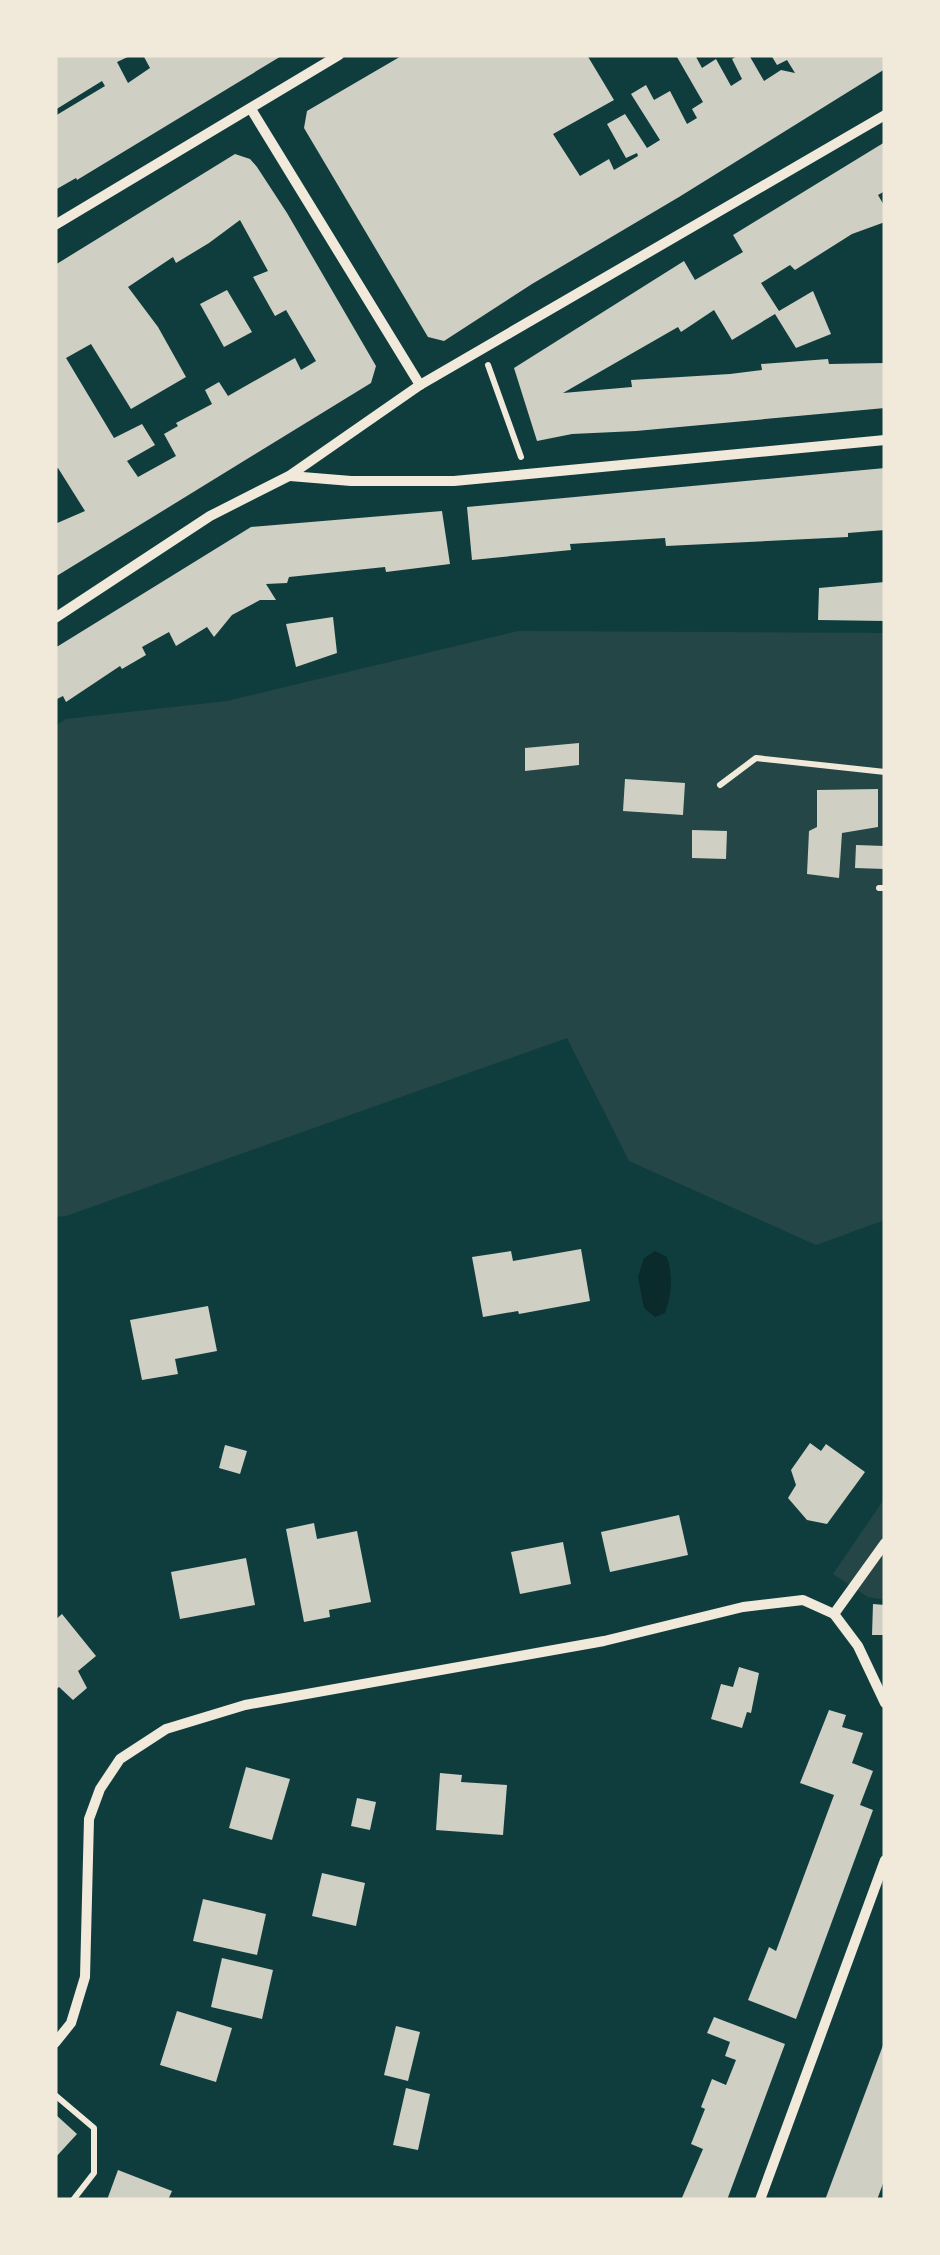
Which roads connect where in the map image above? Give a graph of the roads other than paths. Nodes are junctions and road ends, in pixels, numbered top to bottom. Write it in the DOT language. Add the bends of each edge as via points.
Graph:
graph roads {
  1 [pos="340,55"];
  2 [pos="251,110"];
  3 [pos="885,115"];
  4 [pos="55,224"];
  5 [pos="420,386"];
  6 [pos="885,440"];
  7 [pos="289,476"];
  8 [pos="55,618"];
  9 [pos="885,1543"];
  10 [pos="834,1614"];
  11 [pos="885,1703"];
  12 [pos="885,1860"];
  13 [pos="55,2043"];
  14 [pos="760,2200"];
  1 -- 2 [label="street"];
  2 -- 4 [label="street"];
  2 -- 5 [label="street"];
  3 -- 5 [label="street"];
  5 -- 7 [label="street"];
  6 -- 7 [label="street" via="454,481"];
  7 -- 8 [label="street" via="210,516"];
  9 -- 10 [label="street"];
  10 -- 11 [label="street"];
  10 -- 13 [label="street" via="803,1600 743,1607 604,1642 244,1705 151,1738 120,1759 90,1819 85,1977 71,2023"];
  12 -- 14 [label="street"];
}
